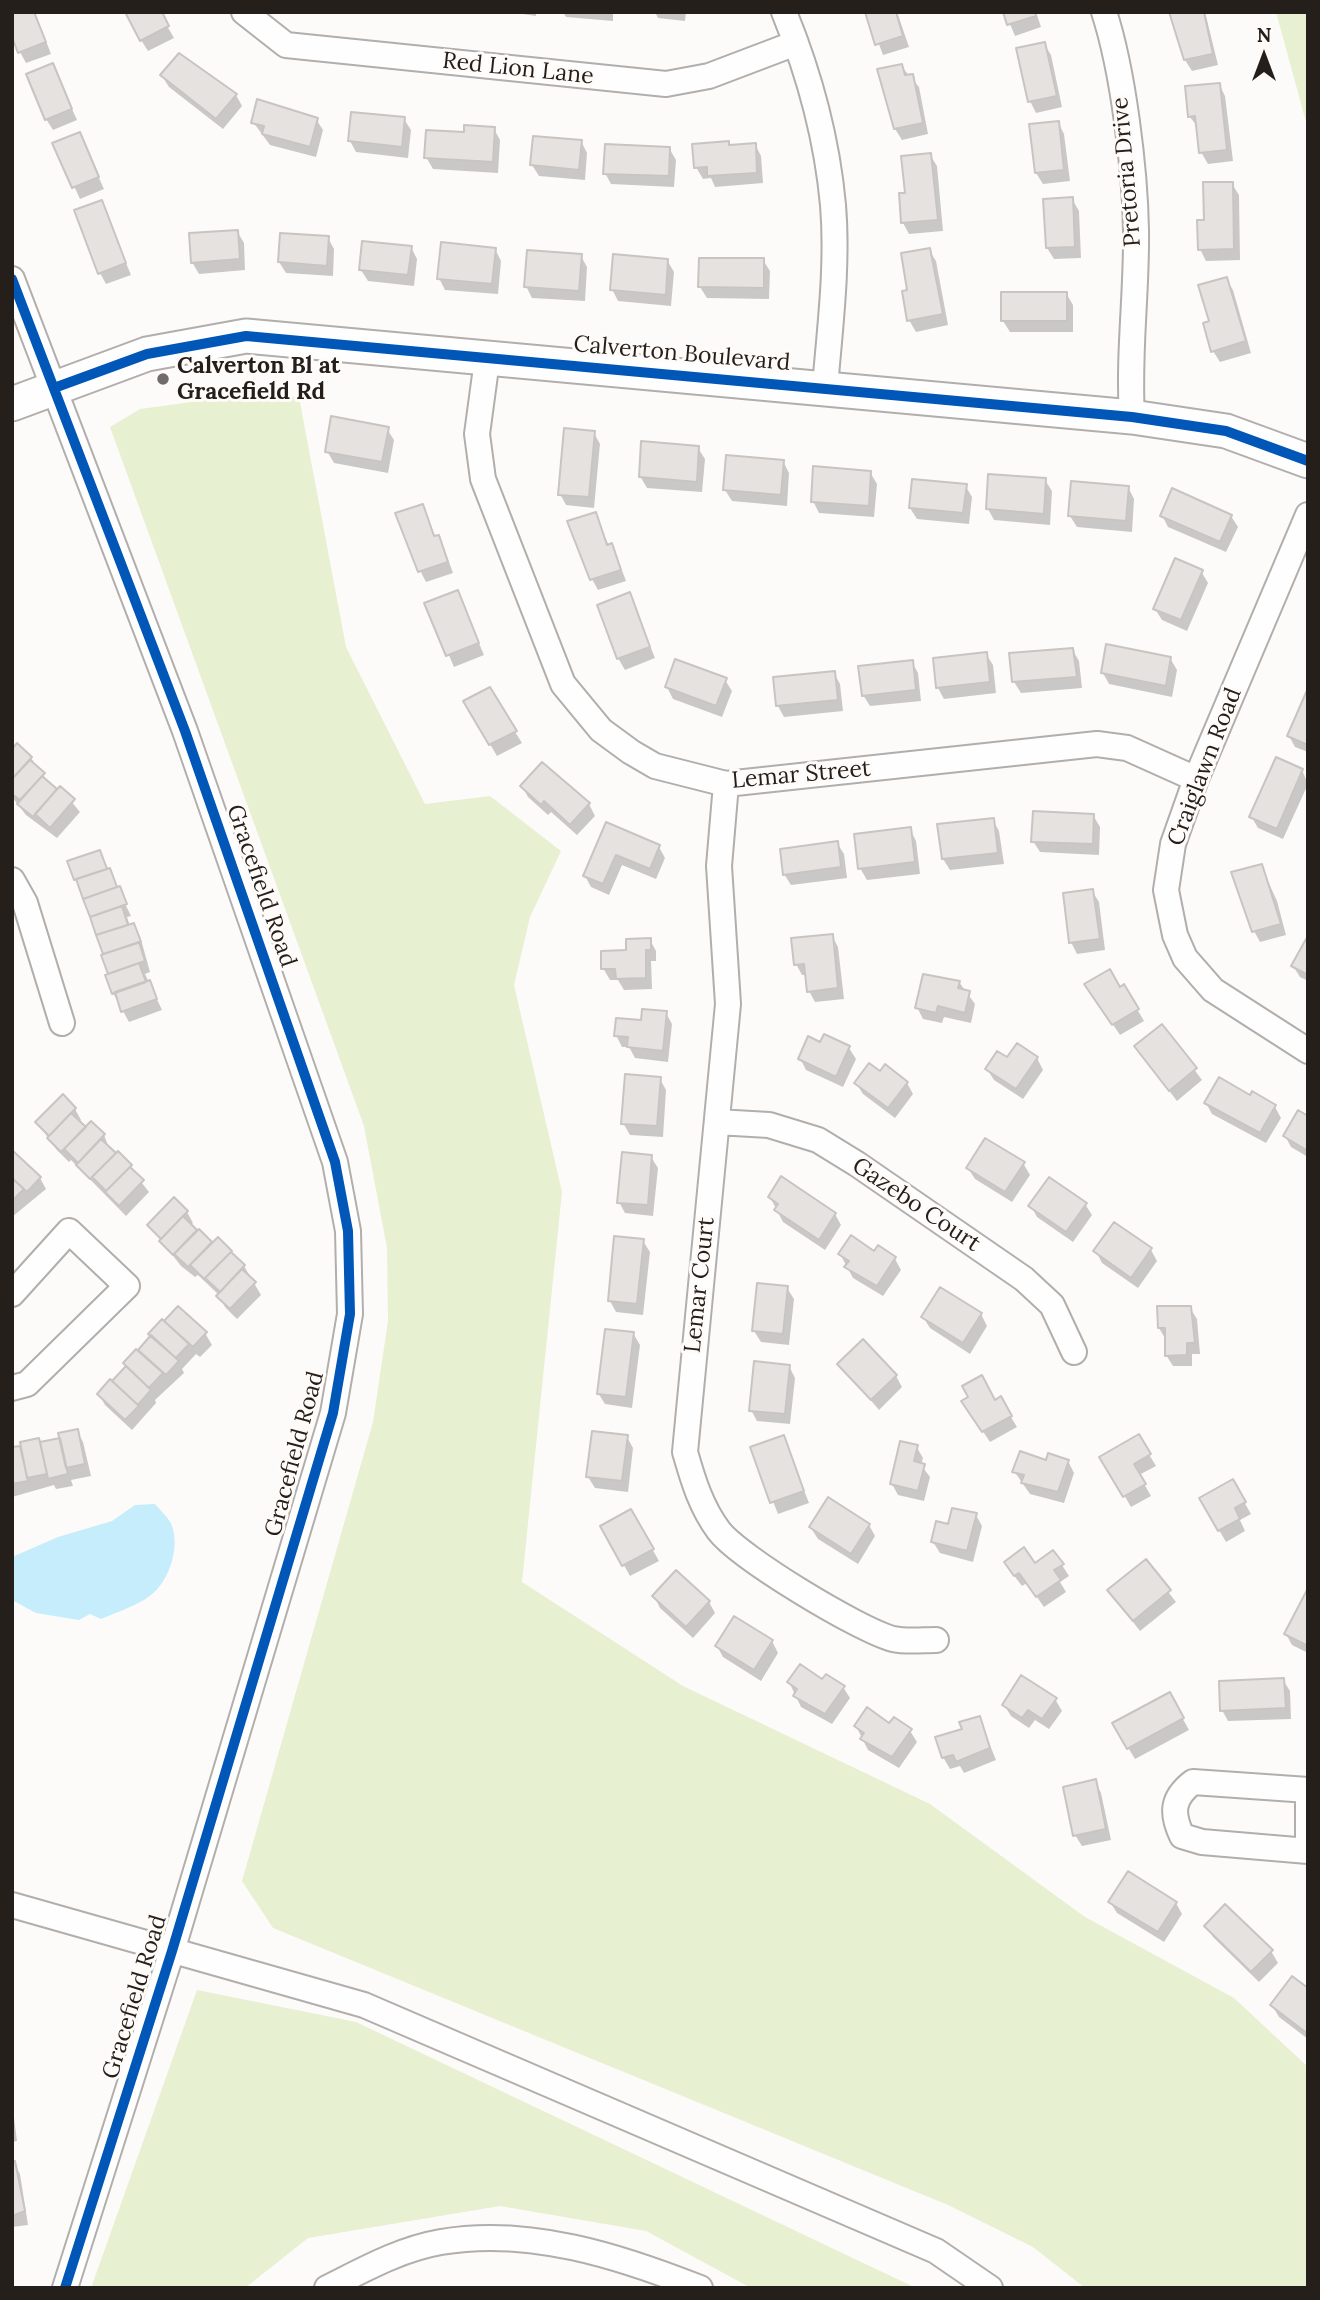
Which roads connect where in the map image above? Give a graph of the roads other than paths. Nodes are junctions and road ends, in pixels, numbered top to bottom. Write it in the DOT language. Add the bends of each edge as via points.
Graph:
graph roads {
  1 [pos="244,12"];
  2 [pos="785,12"];
  3 [pos="1104,12"];
  4 [pos="796,43"];
  5 [pos="12,279"];
  6 [pos="486,360"];
  7 [pos="825,387"];
  8 [pos="54,388"];
  9 [pos="12,404"];
  10 [pos="1132,417"];
  11 [pos="1308,461"];
  12 [pos="1308,515"];
  13 [pos="1196,779"];
  14 [pos="726,784"];
  15 [pos="12,880"];
  16 [pos="62,1023"];
  17 [pos="1308,1051"];
  18 [pos="717,1122"];
  19 [pos="12,1294"];
  20 [pos="1074,1352"];
  21 [pos="12,1388"];
  22 [pos="936,1640"];
  23 [pos="1308,1790"];
  24 [pos="1308,1798"];
  25 [pos="1308,1844"];
  26 [pos="1308,1851"];
  27 [pos="12,1905"];
  28 [pos="172,1951"];
  29 [pos="65,2288"];
  30 [pos="327,2288"];
  31 [pos="700,2288"];
  32 [pos="990,2288"];
  1 -- 4 [label="street, Red Lion Lane" via="286,46 666,84 709,76"];
  2 -- 4 [label="street"];
  3 -- 10 [label="street, Pretoria Drive" via="1125,114 1136,229 1129,378"];
  4 -- 7 [label="street" via="818,114 833,205 833,296"];
  5 -- 8 [label="street, Gracefield Road"];
  6 -- 7 [label="street, Calverton Boulevard"];
  6 -- 8 [label="street, Calverton Boulevard" via="246,336 147,355"];
  6 -- 14 [label="street, Lemar Street" via="477,434 483,479 563,684 601,730 631,752 655,766"];
  7 -- 10 [label="street, Calverton Boulevard"];
  8 -- 9 [label="street, Calverton Boulevard"];
  8 -- 28 [label="street, Gracefield Road" via="212,810 335,1163 348,1231 350,1314 332,1413"];
  10 -- 11 [label="street, Calverton Boulevard" via="1226,431"];
  12 -- 13 [label="street, Craiglawn Road"];
  13 -- 14 [label="street, Lemar Street" via="1127,748 1097,744"];
  13 -- 17 [label="street, Craiglawn Road" via="1172,844 1166,890 1175,935 1185,958 1213,990"];
  14 -- 18 [label="street, Lemar Court" via="719,866 728,1004"];
  15 -- 16 [label="street" via="25,903"];
  18 -- 20 [label="street, Gazebo Court" via="769,1125 818,1140 857,1164 1024,1279 1052,1306"];
  18 -- 22 [label="street, Lemar Court" via="685,1432 685,1452 696,1491 719,1531 741,1551 833,1611 893,1639"];
  19 -- 21 [label="street" via="69,1231 127,1286 27,1384"];
  23 -- 26 [label="street" via="1193,1782 1179,1793 1173,1816 1182,1836 1202,1842"];
  24 -- 25 [label="street"];
  27 -- 28 [label="street"];
  28 -- 29 [label="street, Gracefield Road"];
  28 -- 32 [label="street" via="364,2006 936,2251"];
  30 -- 31 [label="street" via="383,2260 440,2242 494,2238 610,2256"];
}
